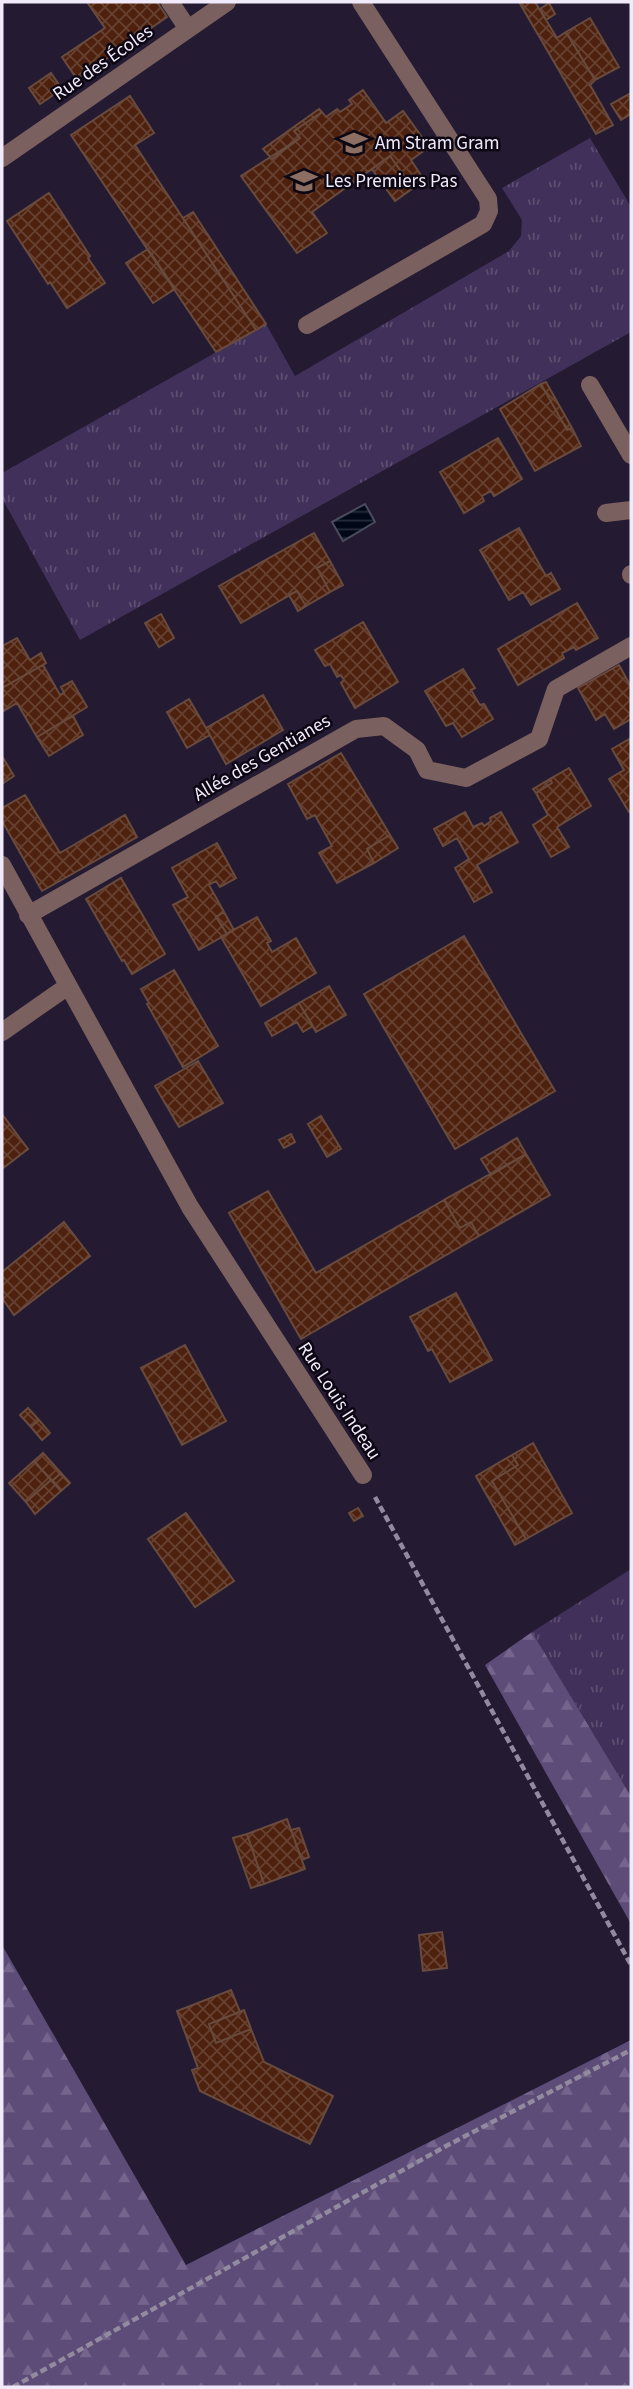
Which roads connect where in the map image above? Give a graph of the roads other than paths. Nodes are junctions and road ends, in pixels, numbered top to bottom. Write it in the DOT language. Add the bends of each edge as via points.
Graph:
graph roads {
  1 [pos="170,2"];
  2 [pos="228,2"];
  3 [pos="361,2"];
  4 [pos="188,29"];
  5 [pos="2,158"];
  6 [pos="307,324"];
  7 [pos="590,385"];
  8 [pos="631,455"];
  9 [pos="631,510"];
  10 [pos="606,513"];
  11 [pos="631,646"];
  12 [pos="2,865"];
  13 [pos="28,915"];
  14 [pos="68,986"];
  15 [pos="2,1032"];
  16 [pos="363,1475"];
  1 -- 4 [label="street"];
  2 -- 4 [label="street, Rue des Écoles"];
  3 -- 6 [label="street" via="488,199 489,211 484,224"];
  4 -- 5 [label="street, Rue des Écoles"];
  7 -- 8 [label="street"];
  9 -- 10 [label="street"];
  11 -- 13 [label="street, Allée des Gentianes" via="556,689 539,738 466,778 427,769 417,750 384,726 356,729"];
  12 -- 13 [label="street, Rue Louis Indeau"];
  13 -- 14 [label="street, Rue Louis Indeau"];
  14 -- 15 [label="street"];
  14 -- 16 [label="street, Rue Louis Indeau" via="190,1207"];
}
